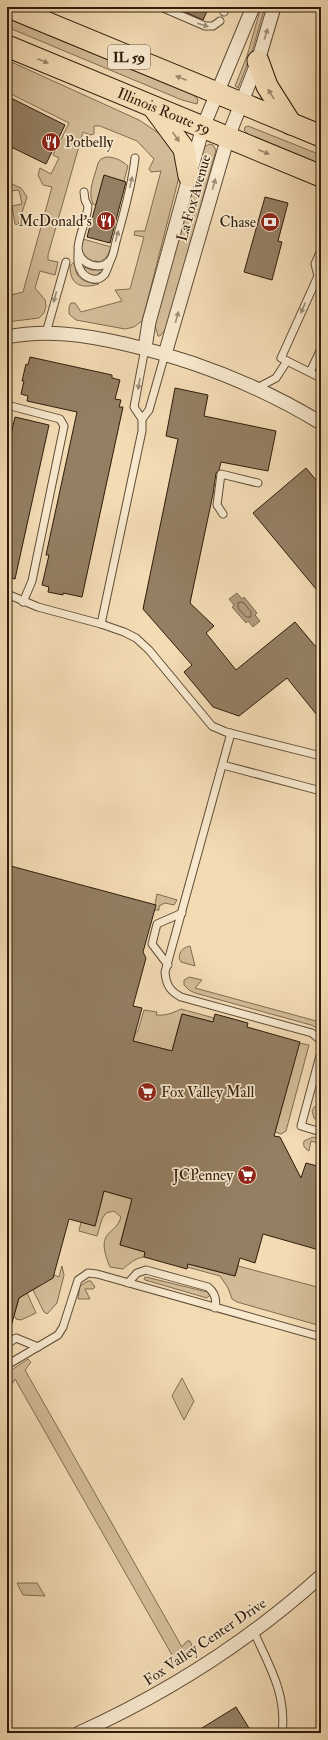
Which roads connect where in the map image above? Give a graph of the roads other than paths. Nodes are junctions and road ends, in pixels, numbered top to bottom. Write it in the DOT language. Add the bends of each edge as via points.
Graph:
graph roads {
  1 [pos="9,7"];
  2 [pos="161,7"];
  3 [pos="274,7"];
  4 [pos="251,9"];
  5 [pos="220,21"];
  6 [pos="7,46"];
  7 [pos="258,61"];
  8 [pos="217,93"];
  9 [pos="240,102"];
  10 [pos="153,106"];
  11 [pos="291,124"];
  12 [pos="203,127"];
  13 [pos="321,136"];
  14 [pos="228,137"];
  15 [pos="135,158"];
  16 [pos="189,176"];
  17 [pos="321,176"];
  18 [pos="84,192"];
  19 [pos="78,247"];
  20 [pos="321,250"];
  21 [pos="111,259"];
  22 [pos="66,262"];
  23 [pos="320,276"];
  24 [pos="46,333"];
  25 [pos="7,337"];
  26 [pos="145,348"];
  27 [pos="321,349"];
  28 [pos="165,354"];
  29 [pos="287,361"];
  30 [pos="310,372"];
  31 [pos="321,378"];
  32 [pos="257,388"];
  33 [pos="7,406"];
  34 [pos="142,419"];
  35 [pos="321,423"];
  36 [pos="258,483"];
  37 [pos="222,514"];
  38 [pos="7,594"];
  39 [pos="23,602"];
  40 [pos="101,624"];
  41 [pos="231,733"];
  42 [pos="321,756"];
  43 [pos="223,765"];
  44 [pos="321,791"];
  45 [pos="182,912"];
  46 [pos="168,964"];
  47 [pos="321,1041"];
  48 [pos="321,1052"];
  49 [pos="321,1132"];
  50 [pos="128,1283"];
  51 [pos="215,1308"];
  52 [pos="321,1337"];
  53 [pos="7,1344"];
  54 [pos="38,1347"];
  55 [pos="7,1365"];
  56 [pos="321,1576"];
  57 [pos="254,1632"];
  58 [pos="79,1733"];
  59 [pos="282,1733"];
  8 -- 1 [label="main road, IL 59, one-way"];
  2 -- 5 [label="lane, one-way" via="208,27"];
  7 -- 3 [label="street, La Fox Avenue, one-way"];
  4 -- 8 [label="street, La Fox Avenue"];
  6 -- 10 [label="main road, Illinois Route 59 / IL 59, one-way"];
  7 -- 9 [label="street, La Fox Avenue"];
  11 -- 7 [label="main road, one-way" via="266,86"];
  8 -- 9 [label="main road, IL 59"];
  8 -- 12 [label="street, La Fox Avenue"];
  9 -- 11 [label="main road, IL 59"];
  9 -- 14 [label="street, La Fox Avenue"];
  10 -- 12 [label="main road, Illinois Route 59 / IL 59"];
  10 -- 16 [label="main road, one-way" via="184,149"];
  11 -- 13 [label="main road, IL 59"];
  12 -- 14 [label="main road, Illinois Route 59 / IL 59"];
  12 -- 16 [label="street, La Fox Avenue"];
  14 -- 17 [label="main road, Illinois Route 59 / IL 59, one-way"];
  28 -- 14 [label="street, La Fox Avenue, one-way"];
  21 -- 15 [label="lane, one-way" via="133,177"];
  16 -- 26 [label="street, La Fox Avenue" via="149,322"];
  18 -- 19 [label="lane" via="88,209"];
  19 -- 21 [label="lane" via="79,255 92,266 102,266"];
  19 -- 21 [label="lane" via="80,270 90,279 98,280 105,274"];
  20 -- 23 [label="lane" via="315,264"];
  22 -- 24 [label="lane, one-way"];
  23 -- 29 [label="lane, one-way" via="281,358"];
  24 -- 25 [label="street"];
  24 -- 26 [label="street" via="98,338"];
  26 -- 28 [label="street"];
  26 -- 34 [label="lane, one-way" via="134,407"];
  27 -- 30 [label="lane"];
  28 -- 32 [label="street" via="220,372"];
  28 -- 34 [label="lane" via="149,410"];
  29 -- 30 [label="lane"];
  29 -- 32 [label="lane" via="276,378"];
  30 -- 31 [label="lane"];
  32 -- 35 [label="street"];
  33 -- 39 [label="lane" via="60,419 64,426 32,581"];
  34 -- 40 [label="lane" via="140,444"];
  36 -- 37 [label="lane" via="222,474 217,506"];
  38 -- 39 [label="lane"];
  39 -- 40 [label="lane"];
  40 -- 41 [label="lane" via="136,638 212,726"];
  41 -- 42 [label="lane"];
  41 -- 43 [label="lane"];
  43 -- 44 [label="lane"];
  43 -- 45 [label="lane"];
  45 -- 46 [label="lane"];
  45 -- 46 [label="lane" via="157,924 152,944"];
  46 -- 47 [label="lane" via="165,972 168,987 181,997 312,1033"];
  48 -- 49 [label="lane" via="301,1126"];
  50 -- 51 [label="lane"];
  50 -- 51 [label="lane" via="137,1273 146,1270 208,1287 217,1301"];
  50 -- 54 [label="lane" via="88,1273 78,1280 63,1327 58,1335"];
  51 -- 52 [label="lane"];
  53 -- 54 [label="lane" via="16,1338"];
  54 -- 55 [label="lane"];
  56 -- 57 [label="street, Fox Valley Center Drive"];
  57 -- 58 [label="street, Fox Valley Center Drive" via="173,1685 113,1718"];
  57 -- 59 [label="lane" via="282,1701"];
}
